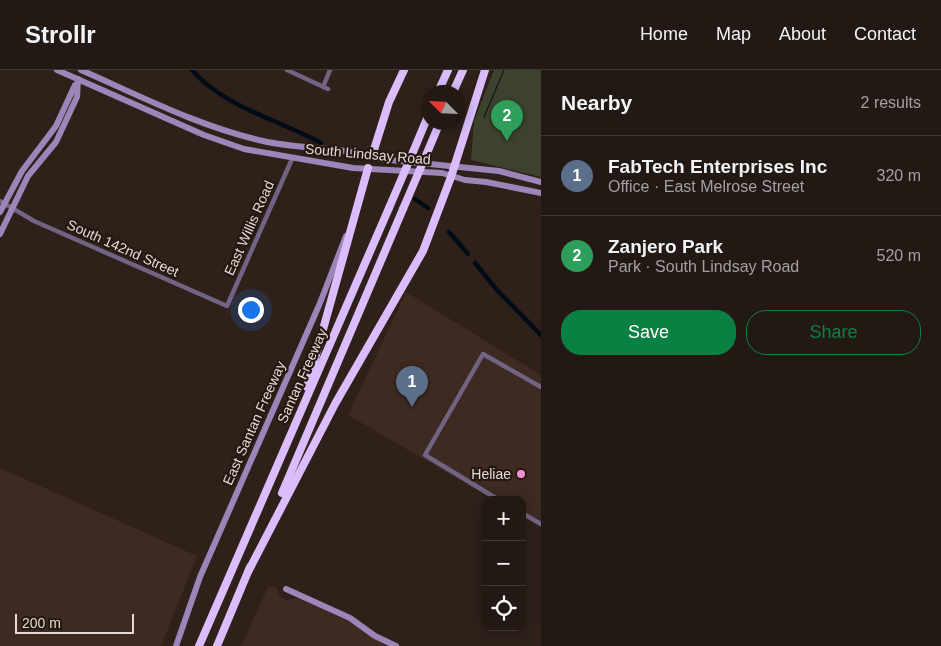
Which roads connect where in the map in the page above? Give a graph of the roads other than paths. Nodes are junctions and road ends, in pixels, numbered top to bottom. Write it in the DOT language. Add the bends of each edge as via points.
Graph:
graph roads {
  1 [pos="57,70"];
  2 [pos="82,70"];
  3 [pos="286,70"];
  4 [pos="330,70"];
  5 [pos="404,70"];
  6 [pos="448,70"];
  7 [pos="463,70"];
  8 [pos="486,70"];
  9 [pos="78,79"];
  10 [pos="441,85"];
  11 [pos="456,85"];
  12 [pos="422,130"];
  13 [pos="437,130"];
  14 [pos="372,156"];
  15 [pos="292,159"];
  16 [pos="455,165"];
  17 [pos="368,168"];
  18 [pos="451,177"];
  19 [pos="541,182"];
  20 [pos="541,193"];
  21 [pos="2,202"];
  22 [pos="12,207"];
  23 [pos="356,211"];
  24 [pos="0,212"];
  25 [pos="0,234"];
  26 [pos="227,306"];
  27 [pos="541,387"];
  28 [pos="300,413"];
  29 [pos="492,496"];
  30 [pos="526,516"];
  31 [pos="541,524"];
  32 [pos="248,572"];
  33 [pos="286,589"];
  34 [pos="176,646"];
  35 [pos="199,646"];
  36 [pos="217,646"];
  37 [pos="396,646"];
  1 -- 9 [label="main road, South Lindsay Road"];
  2 -- 9 [label="street"];
  2 -- 14 [label="main road, South Lindsay Road" via="186,116 238,134 296,147"];
  3 -- 4 [label="street" via="325,88"];
  5 -- 14 [label="highway" via="389,102"];
  6 -- 10 [label="highway"];
  7 -- 11 [label="highway"];
  8 -- 16 [label="highway"];
  9 -- 15 [label="main road, South Lindsay Road" via="225,143"];
  9 -- 21 [label="main road" via="56,126"];
  9 -- 22 [label="main road" via="77,97 56,142 28,176"];
  12 -- 28 [label="highway, Santan Freeway, bridge"];
  13 -- 32 [label="highway, Santan Freeway, bridge"];
  14 -- 16 [label="main road, South Lindsay Road"];
  14 -- 17 [label="main road"];
  15 -- 17 [label="main road, South Lindsay Road"];
  15 -- 26 [label="street, East Willis Road"];
  16 -- 18 [label="highway"];
  16 -- 19 [label="main road, South Lindsay Road" via="499,171"];
  17 -- 18 [label="main road, South Lindsay Road" via="442,173"];
  17 -- 23 [label="highway"];
  18 -- 20 [label="main road, South Lindsay Road"];
  18 -- 32 [label="highway" via="420,256 328,416"];
  21 -- 22 [label="street, South 142nd Street"];
  21 -- 24 [label="main road"];
  22 -- 25 [label="main road"];
  22 -- 26 [label="street, South 142nd Street" via="74,239"];
  23 -- 28 [label="highway"];
  23 -- 34 [label="main road, East Santan Freeway" via="320,303 200,577"];
  27 -- 29 [label="street" via="483,354 425,455"];
  28 -- 35 [label="highway, Santan Freeway"];
  30 -- 31 [label="street"];
  32 -- 36 [label="highway, Santan Freeway"];
  33 -- 37 [label="main road" via="350,618"];
}
